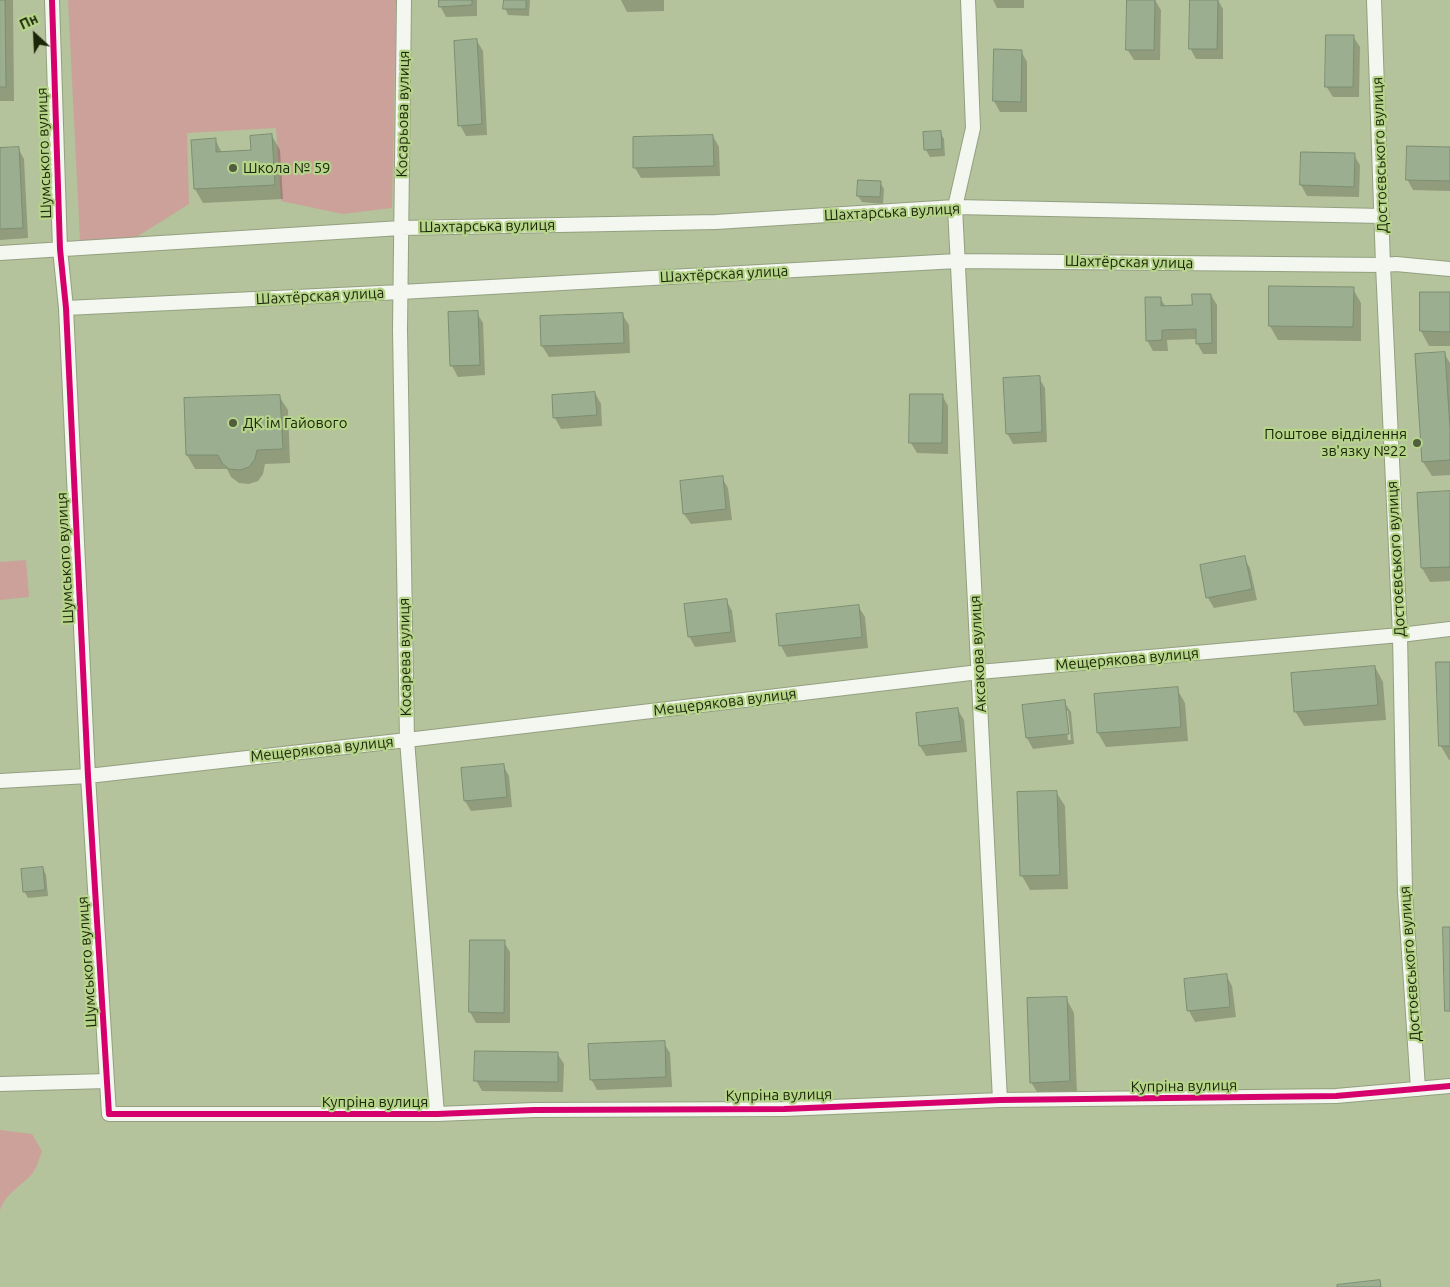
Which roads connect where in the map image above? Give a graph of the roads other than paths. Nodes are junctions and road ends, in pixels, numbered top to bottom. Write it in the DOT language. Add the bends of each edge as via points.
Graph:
graph roads {
  1 [pos="52,0"];
  2 [pos="404,0"];
  3 [pos="968,0"];
  4 [pos="1374,0"];
  5 [pos="955,207"];
  6 [pos="1382,216"];
  7 [pos="401,228"];
  8 [pos="60,249"];
  9 [pos="0,253"];
  10 [pos="958,261"];
  11 [pos="1383,265"];
  12 [pos="1450,269"];
  13 [pos="400,292"];
  14 [pos="66,308"];
  15 [pos="1450,629"];
  16 [pos="1400,635"];
  17 [pos="979,672"];
  18 [pos="407,740"];
  19 [pos="88,776"];
  20 [pos="0,781"];
  21 [pos="107,1080"];
  22 [pos="0,1084"];
  23 [pos="1450,1086"];
  24 [pos="1418,1089"];
  25 [pos="1000,1100"];
  26 [pos="109,1114"];
  27 [pos="437,1114"];
  1 -- 8 [label="street, Шумського вулиця"];
  2 -- 7 [label="street, Косарьова вулиця"];
  3 -- 5 [label="street, Аксакова вулиця" via="973,128"];
  4 -- 6 [label="street, Достоєвського вулиця"];
  5 -- 6 [label="street, Шахтарська вулиця"];
  5 -- 7 [label="street, Шахтарська вулиця" via="716,222"];
  5 -- 10 [label="street, Аксакова вулиця"];
  6 -- 11 [label="street, Достоєвського вулиця"];
  7 -- 8 [label="street, Шахтарська вулиця"];
  7 -- 13 [label="street, Косарева вулиця"];
  8 -- 9 [label="street, Шахтарська вулиця"];
  8 -- 14 [label="street, Шумського вулиця"];
  10 -- 11 [label="street, Шахтёрская улица"];
  10 -- 13 [label="street, Шахтёрская улица"];
  10 -- 17 [label="street, Аксакова вулиця"];
  11 -- 12 [label="street, Шахтёрская улица"];
  11 -- 16 [label="street, Достоєвського вулиця"];
  13 -- 14 [label="street, Шахтёрская улица"];
  13 -- 18 [label="street, Косарева вулиця"];
  14 -- 19 [label="street, Шумського вулиця"];
  15 -- 16 [label="street, Мещерякова вулиця"];
  16 -- 17 [label="street, Мещерякова вулиця"];
  16 -- 24 [label="street, Достоєвського вулиця" via="1405,892"];
  17 -- 18 [label="street, Мещерякова вулиця"];
  17 -- 25 [label="street, Аксакова вулиця"];
  18 -- 19 [label="street, Мещерякова вулиця"];
  18 -- 27 [label="street, Косарева вулиця"];
  19 -- 20 [label="street, Мещерякова вулиця"];
  19 -- 21 [label="street, Шумського вулиця"];
  21 -- 22 [label="street"];
  21 -- 26 [label="street, Шумського вулиця"];
  23 -- 24 [label="street, Купріна вулиця"];
  24 -- 25 [label="street, Купріна вулиця" via="1328,1096"];
  25 -- 27 [label="street, Купріна вулиця" via="784,1109 534,1110"];
  26 -- 27 [label="street, Купріна вулиця"];
}
